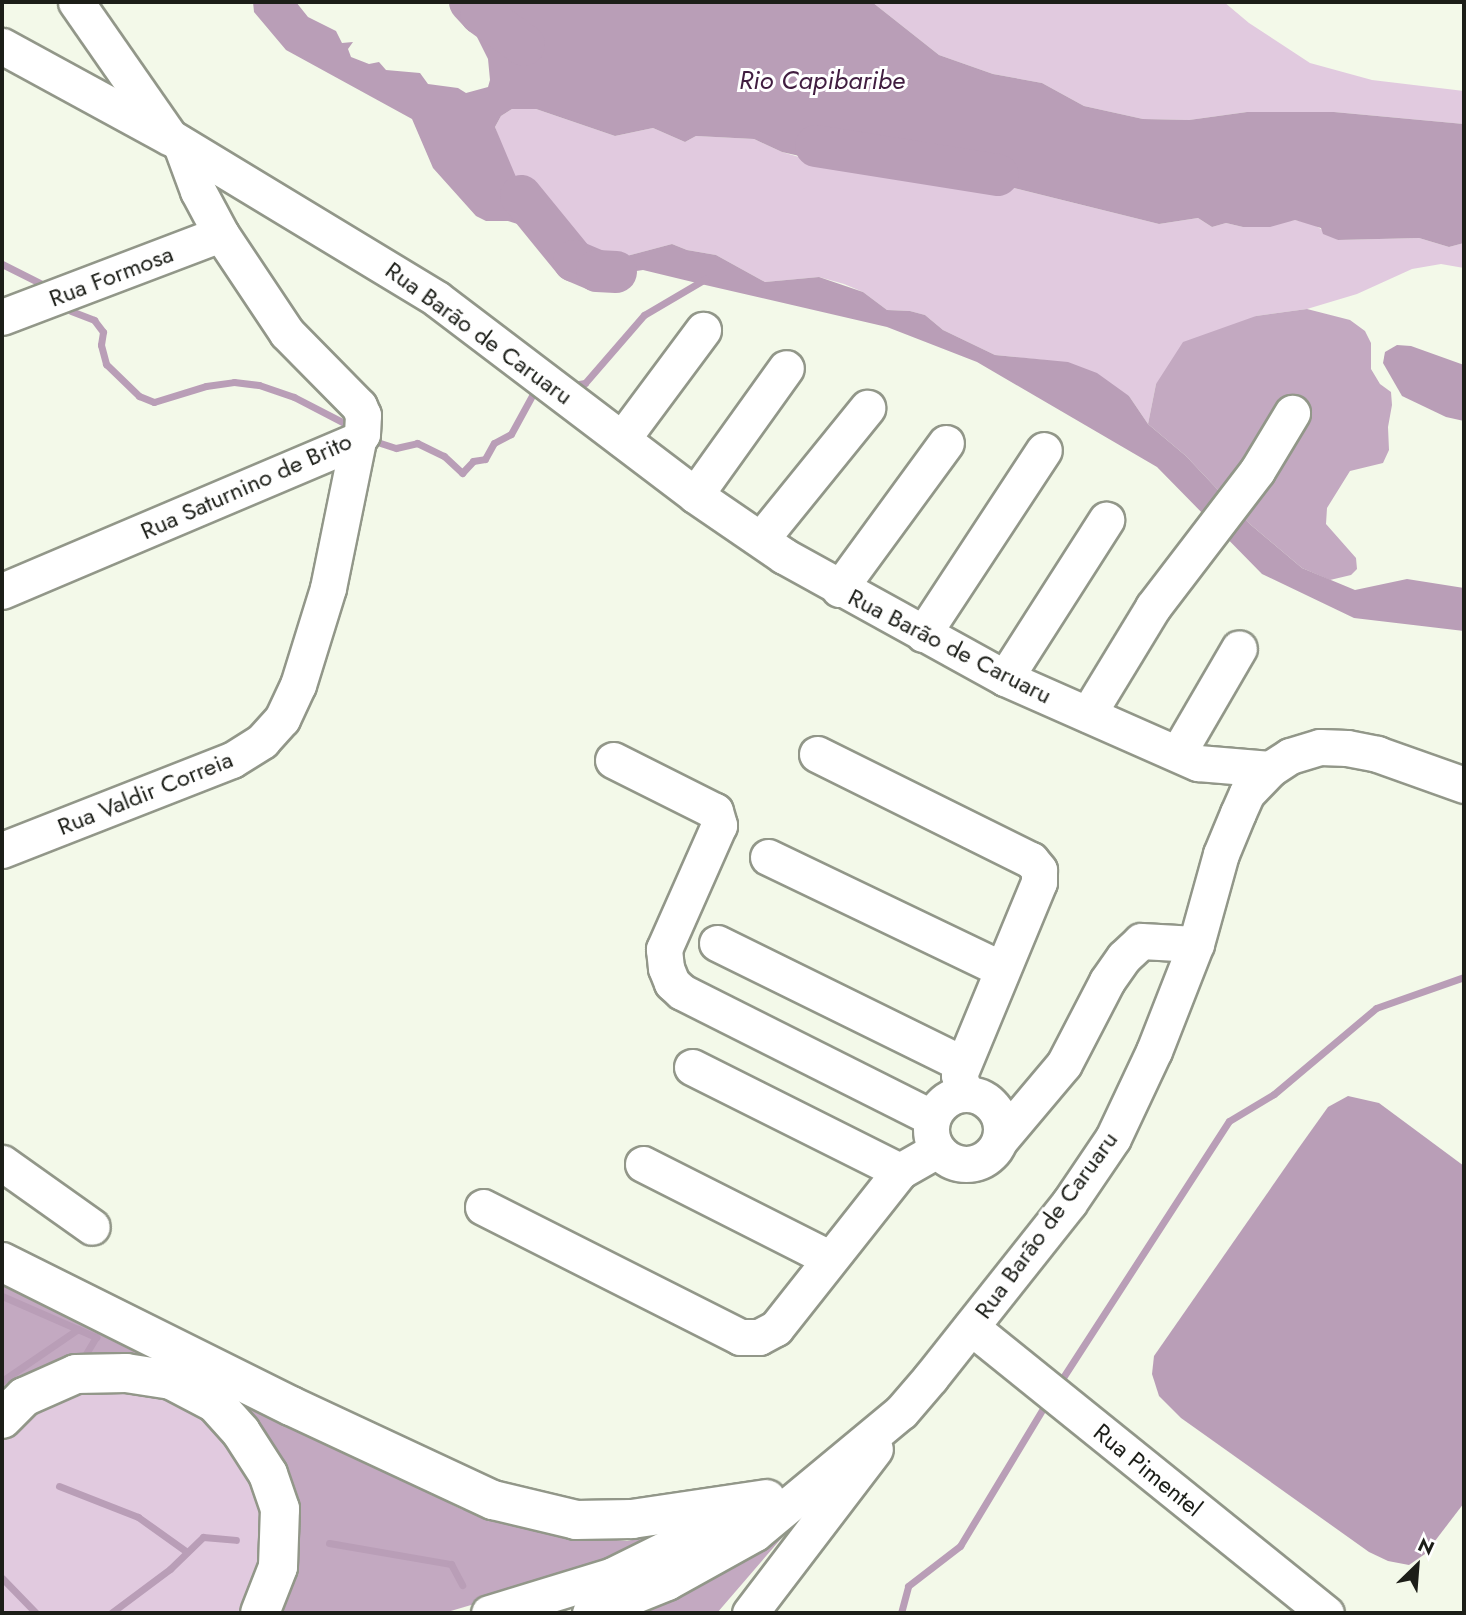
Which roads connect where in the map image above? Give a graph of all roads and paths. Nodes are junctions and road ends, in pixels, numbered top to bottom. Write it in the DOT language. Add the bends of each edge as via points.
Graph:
graph roads {
  1 [pos="76,2"];
  2 [pos="2,46"];
  3 [pos="115,58"];
  4 [pos="86,94"];
  5 [pos="176,141"];
  6 [pos="221,234"];
  7 [pos="2,317"];
  8 [pos="704,330"];
  9 [pos="786,368"];
  10 [pos="867,408"];
  11 [pos="1292,413"];
  12 [pos="622,439"];
  13 [pos="358,440"];
  14 [pos="946,443"];
  15 [pos="1045,450"];
  16 [pos="695,495"];
  17 [pos="1106,520"];
  18 [pos="761,540"];
  19 [pos="839,589"];
  20 [pos="2,591"];
  21 [pos="923,634"];
  22 [pos="1239,648"];
  23 [pos="1005,678"];
  24 [pos="1088,714"];
  25 [pos="817,754"];
  26 [pos="1188,758"];
  27 [pos="614,760"];
  28 [pos="1259,781"];
  29 [pos="1464,785"];
  30 [pos="2,850"];
  31 [pos="768,856"];
  32 [pos="717,943"];
  33 [pos="1196,944"];
  34 [pos="1002,969"];
  35 [pos="692,1067"];
  36 [pos="981,1101"];
  37 [pos="934,1134"];
  38 [pos="2,1163"];
  39 [pos="643,1164"];
  40 [pos="900,1171"];
  41 [pos="483,1207"];
  42 [pos="92,1227"];
  43 [pos="829,1258"];
  44 [pos="2,1262"];
  45 [pos="971,1327"];
  46 [pos="931,1377"];
  47 [pos="901,1412"];
  48 [pos="2,1419"];
  49 [pos="767,1499"];
  50 [pos="1306,1607"];
  51 [pos="260,1613"];
  52 [pos="489,1613"];
  53 [pos="590,1613"];
  54 [pos="750,1613"];
  1 -- 3 [label="street, Rua Barão de Caruaru"];
  2 -- 4 [label="street"];
  3 -- 4 [label="street"];
  3 -- 5 [label="street, Rua Barão de Caruaru"];
  4 -- 5 [label="street"];
  5 -- 6 [label="street, Rua Saturnino de Brito"];
  5 -- 12 [label="street, Rua Barão de Caruaru" via="437,299"];
  6 -- 7 [label="street, Rua Formosa"];
  6 -- 13 [label="street, Rua Saturnino de Brito" via="287,333 359,407 364,427"];
  8 -- 12 [label="street"];
  9 -- 16 [label="street"];
  10 -- 18 [label="street"];
  11 -- 24 [label="street" via="1257,471 1153,607"];
  12 -- 16 [label="street, Rua Barão de Caruaru"];
  13 -- 20 [label="street, Rua Saturnino de Brito"];
  13 -- 30 [label="street, Rua Valdir Correia" via="328,588 299,685 282,719 262,741 232,760"];
  14 -- 19 [label="street"];
  15 -- 21 [label="street"];
  16 -- 18 [label="street, Rua Barão de Caruaru"];
  17 -- 23 [label="street"];
  18 -- 19 [label="street, Rua Barão de Caruaru"];
  19 -- 21 [label="street, Rua Barão de Caruaru"];
  21 -- 23 [label="street, Rua Barão de Caruaru"];
  22 -- 26 [label="street"];
  23 -- 24 [label="street, Rua Barão de Caruaru"];
  24 -- 26 [label="street, Rua Barão de Caruaru"];
  25 -- 34 [label="street" via="1031,860 1039,870 1039,882"];
  26 -- 28 [label="street, Rua Barão de Caruaru"];
  27 -- 37 [label="street" via="715,811 719,825 664,949 671,983"];
  28 -- 29 [label="street" via="1290,756 1320,747 1377,754"];
  28 -- 33 [label="street, Rua Barão de Caruaru" via="1221,854"];
  31 -- 34 [label="street"];
  32 -- 36 [label="street"];
  33 -- 36 [label="street" via="1141,941 1107,981 1064,1064 1038,1093"];
  33 -- 45 [label="street, Rua Barão de Caruaru" via="1113,1138 1069,1203"];
  34 -- 36 [label="street"];
  35 -- 40 [label="street"];
  36 -- 37 [label="street" via="945,1100"];
  36 -- 37 [label="street" via="987,1157 955,1163"];
  37 -- 40 [label="street"];
  38 -- 42 [label="street"];
  39 -- 43 [label="street"];
  40 -- 43 [label="street"];
  41 -- 43 [label="street" via="740,1337 759,1337 776,1328"];
  44 -- 49 [label="highway" via="290,1406 493,1500 576,1520 632,1519"];
  45 -- 46 [label="street, Rua Barão de Caruaru"];
  45 -- 50 [label="street, Rua Pimentel"];
  46 -- 47 [label="street, Rua Barão de Caruaru"];
  46 -- 49 [label="street"];
  47 -- 53 [label="street, Rua Barão de Caruaru" via="755,1533 667,1582"];
  47 -- 54 [label="street, Rua Barão de Caruaru"];
  48 -- 51 [label="highway" via="24,1397 76,1374 126,1373 171,1380 215,1403 268,1474 280,1509 278,1567"];
  49 -- 52 [label="street" via="613,1575"];
}
